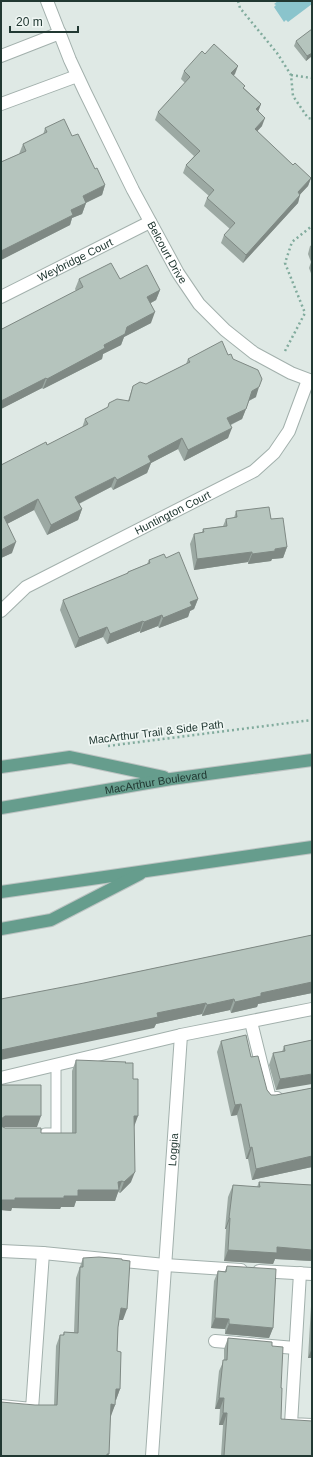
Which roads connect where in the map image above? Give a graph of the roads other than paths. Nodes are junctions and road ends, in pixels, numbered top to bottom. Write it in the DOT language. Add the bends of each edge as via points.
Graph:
graph roads {
  1 [pos="47,1"];
  2 [pos="60,34"];
  3 [pos="1,56"];
  4 [pos="77,76"];
  5 [pos="1,104"];
  6 [pos="150,222"];
  7 [pos="1,298"];
  8 [pos="310,381"];
  9 [pos="1,611"];
  10 [pos="312,760"];
  11 [pos="1,767"];
  12 [pos="171,779"];
  13 [pos="1,808"];
  14 [pos="312,847"];
  15 [pos="149,870"];
  16 [pos="1,892"];
  17 [pos="1,929"];
  18 [pos="312,1009"];
  19 [pos="251,1022"];
  20 [pos="181,1035"];
  21 [pos="56,1065"];
  22 [pos="1,1078"];
  23 [pos="291,1095"];
  24 [pos="32,1133"];
  25 [pos="1,1251"];
  26 [pos="43,1253"];
  27 [pos="165,1265"];
  28 [pos="306,1274"];
  29 [pos="215,1341"];
  30 [pos="296,1348"];
  31 [pos="1,1406"];
  32 [pos="312,1425"];
  33 [pos="152,1456"];
  1 -- 2 [label="street, Belcourt Drive"];
  2 -- 3 [label="street"];
  2 -- 4 [label="street, Belcourt Drive"];
  4 -- 5 [label="street"];
  4 -- 6 [label="street, Belcourt Drive"];
  6 -- 7 [label="street, Weybridge Court"];
  6 -- 8 [label="street, Belcourt Drive" via="178,274 199,304 225,330 254,353"];
  8 -- 9 [label="street, Huntington Court" via="289,431 274,453 254,471 26,587"];
  10 -- 12 [label="main road, MacArthur Boulevard"];
  11 -- 12 [label="main road" via="70,757"];
  12 -- 13 [label="main road, MacArthur Boulevard"];
  14 -- 15 [label="main road"];
  15 -- 16 [label="main road"];
  15 -- 17 [label="main road" via="50,920"];
  18 -- 19 [label="street"];
  19 -- 20 [label="street"];
  19 -- 23 [label="street" via="270,1099"];
  20 -- 21 [label="street"];
  20 -- 27 [label="street, Loggia"];
  21 -- 22 [label="street"];
  21 -- 24 [label="lane" via="56,1133"];
  25 -- 26 [label="street"];
  26 -- 27 [label="street"];
  26 -- 31 [label="street" via="32,1409"];
  27 -- 28 [label="street"];
  27 -- 33 [label="street, Loggia"];
  28 -- 30 [label="street"];
  29 -- 30 [label="street"];
  30 -- 32 [label="street" via="291,1424"];
}
